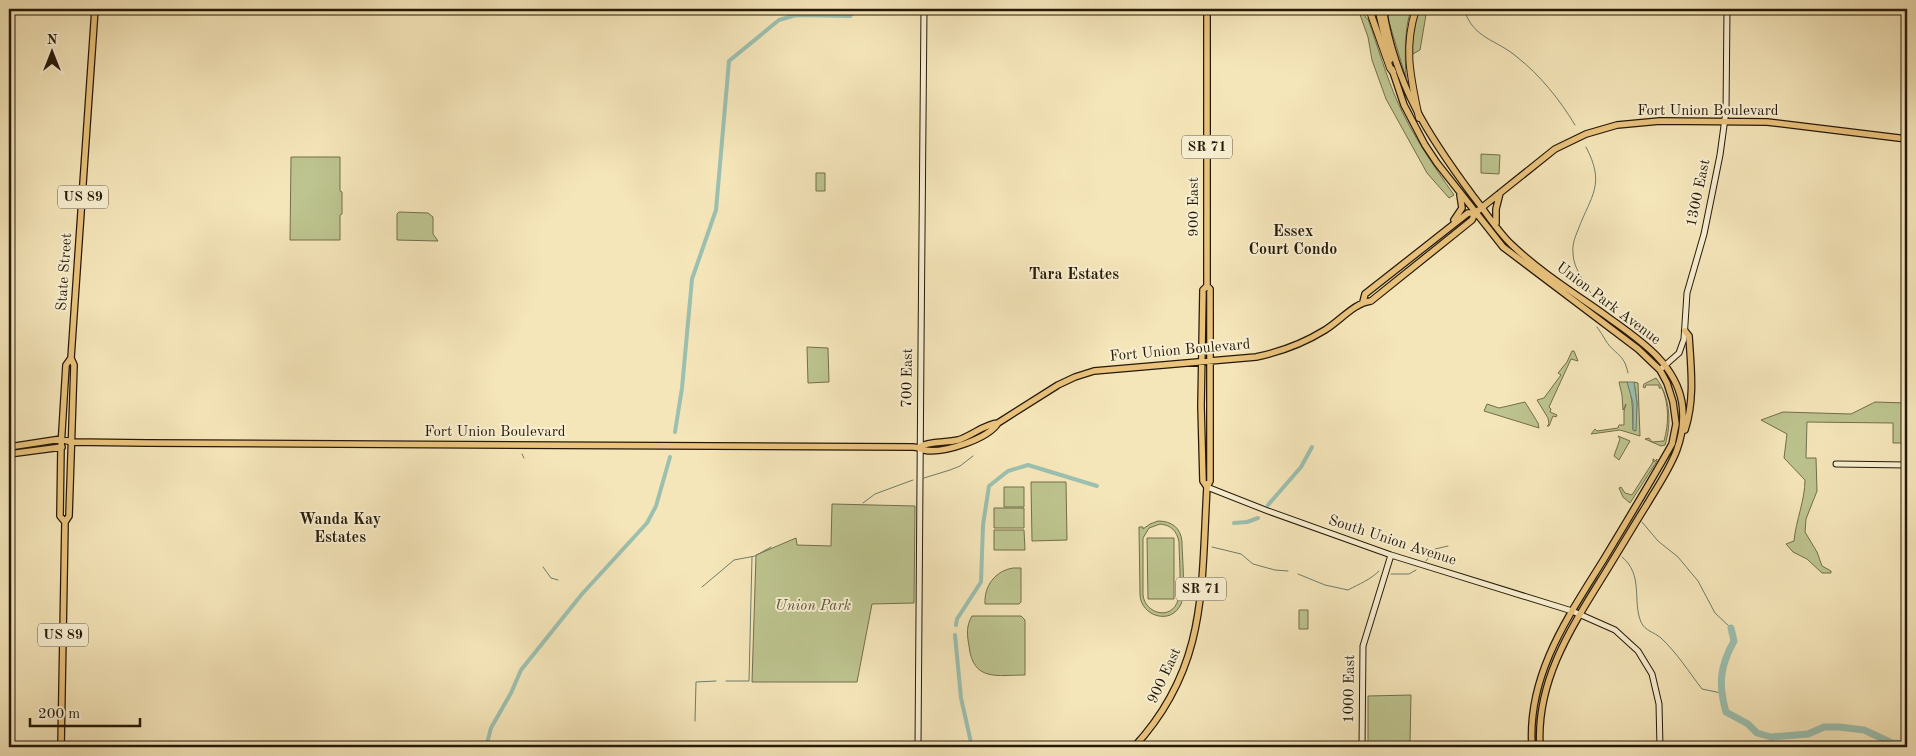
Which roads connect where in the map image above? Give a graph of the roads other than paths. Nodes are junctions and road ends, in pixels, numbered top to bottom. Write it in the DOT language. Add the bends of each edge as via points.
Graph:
graph roads {
  1 [pos="96,9"];
  2 [pos="924,9"];
  3 [pos="1206,9"];
  4 [pos="1369,9"];
  5 [pos="1378,9"];
  6 [pos="1383,9"];
  7 [pos="1416,9"];
  8 [pos="1726,9"];
  9 [pos="1393,72"];
  10 [pos="1419,118"];
  11 [pos="1725,122"];
  12 [pos="1907,139"];
  13 [pos="1458,190"];
  14 [pos="1501,192"];
  15 [pos="1482,207"];
  16 [pos="1475,213"];
  17 [pos="1496,225"];
  18 [pos="1448,229"];
  19 [pos="1207,286"];
  20 [pos="1363,302"];
  21 [pos="1685,331"];
  22 [pos="71,358"];
  23 [pos="1210,361"];
  24 [pos="1202,362"];
  25 [pos="1666,366"];
  26 [pos="1660,370"];
  27 [pos="61,439"];
  28 [pos="1681,441"];
  29 [pos="71,442"];
  30 [pos="9,447"];
  31 [pos="61,447"];
  32 [pos="919,447"];
  33 [pos="9,454"];
  34 [pos="1836,464"];
  35 [pos="1907,465"];
  36 [pos="1206,487"];
  37 [pos="1633,511"];
  38 [pos="65,522"];
  39 [pos="1628,534"];
  40 [pos="1390,555"];
  41 [pos="1572,611"];
  42 [pos="1579,614"];
  43 [pos="61,747"];
  44 [pos="918,747"];
  45 [pos="1134,747"];
  46 [pos="1362,747"];
  47 [pos="1532,747"];
  48 [pos="1540,747"];
  49 [pos="1660,747"];
  1 -- 22 [label="main road, State Street / US 89"];
  2 -- 32 [label="street, 700 East"];
  3 -- 19 [label="main road, 900 East / SR 71"];
  4 -- 9 [label="highway"];
  5 -- 9 [label="main road, Union Park Avenue"];
  6 -- 10 [label="main road, Union Park Avenue" via="1397,66"];
  7 -- 10 [label="highway" via="1410,32 1409,67"];
  8 -- 11 [label="street, 1300 East"];
  9 -- 13 [label="main road, Union Park Avenue" via="1402,100 1419,134"];
  10 -- 15 [label="main road, Union Park Avenue"];
  11 -- 12 [label="main road, Fort Union Boulevard" via="1777,123"];
  11 -- 14 [label="main road, Fort Union Boulevard" via="1645,121 1598,130 1556,149"];
  11 -- 21 [label="street, 1300 East" via="1707,220 1687,293"];
  13 -- 16 [label="main road, Union Park Avenue"];
  13 -- 18 [label="main road" via="1461,211"];
  14 -- 15 [label="main road, Fort Union Boulevard"];
  14 -- 17 [label="main road"];
  15 -- 16 [label="main road, Fort Union Boulevard"];
  15 -- 17 [label="main road, Union Park Avenue"];
  16 -- 18 [label="main road, Fort Union Boulevard" via="1468,213"];
  16 -- 20 [label="main road, Fort Union Boulevard" via="1472,220 1371,301"];
  16 -- 26 [label="main road, Union Park Avenue" via="1512,255 1638,349"];
  17 -- 25 [label="main road, Union Park Avenue" via="1513,246 1644,343"];
  18 -- 20 [label="main road, Fort Union Boulevard" via="1365,294"];
  19 -- 23 [label="main road, 900 East / SR 71" via="1210,289"];
  19 -- 24 [label="main road, 900 East / SR 71" via="1203,290"];
  20 -- 23 [label="main road, Fort Union Boulevard" via="1326,330 1289,348 1256,357"];
  21 -- 25 [label="street, 1300 East" via="1680,350"];
  21 -- 28 [label="main road" via="1689,336 1691,394 1688,422"];
  22 -- 27 [label="main road, State Street" via="66,365"];
  22 -- 29 [label="main road, State Street / US 89" via="74,365"];
  23 -- 24 [label="main road, Fort Union Boulevard"];
  23 -- 36 [label="main road, 900 East / SR 71" via="1210,480"];
  24 -- 32 [label="main road, Fort Union Boulevard" via="1087,373 1058,385 998,423 994,430 960,445 932,450"];
  24 -- 36 [label="main road, 900 East / SR 71" via="1203,481"];
  25 -- 26 [label="street, 1300 East"];
  25 -- 28 [label="main road, Union Park Avenue" via="1682,403"];
  26 -- 37 [label="main road, Union Park Avenue" via="1673,402 1675,432 1672,444"];
  27 -- 29 [label="main road"];
  27 -- 30 [label="main road"];
  27 -- 31 [label="main road, State Street"];
  28 -- 39 [label="main road, Union Park Avenue"];
  29 -- 31 [label="main road"];
  29 -- 32 [label="main road, Fort Union Boulevard"];
  29 -- 38 [label="main road, State Street / US 89" via="69,516"];
  31 -- 33 [label="main road"];
  31 -- 38 [label="main road, State Street" via="60,516"];
  32 -- 44 [label="street, 700 East"];
  34 -- 35 [label="street"];
  36 -- 40 [label="street, South Union Avenue"];
  36 -- 45 [label="main road, 900 East / SR 71" via="1200,602 1193,642 1188,660 1161,714"];
  37 -- 39 [label="main road" via="1626,530"];
  37 -- 41 [label="main road, Union Park Avenue"];
  38 -- 43 [label="main road, State Street / US 89"];
  39 -- 42 [label="main road, Union Park Avenue"];
  40 -- 41 [label="street, South Union Avenue"];
  40 -- 46 [label="street, 1000 East" via="1362,658"];
  41 -- 42 [label="street, South Union Avenue"];
  41 -- 47 [label="main road, Union Park Avenue" via="1550,652 1539,684 1533,714"];
  42 -- 48 [label="main road, Union Park Avenue" via="1548,679 1541,713"];
  42 -- 49 [label="street, South Union Avenue" via="1615,630 1645,660 1659,704"];
}
